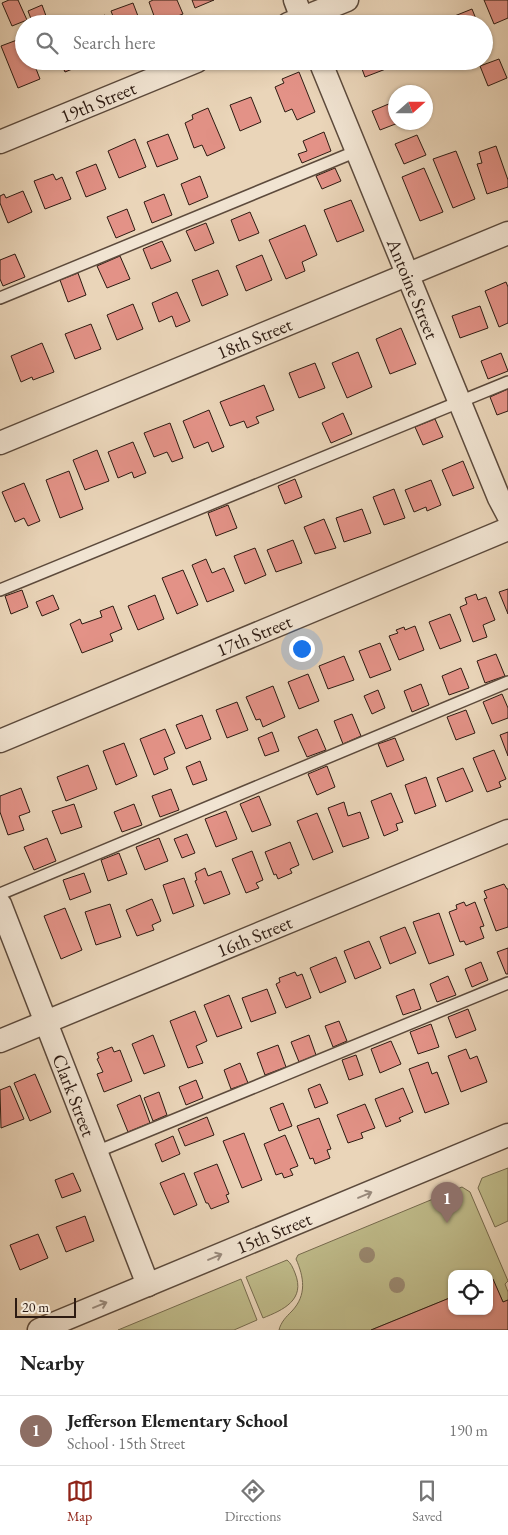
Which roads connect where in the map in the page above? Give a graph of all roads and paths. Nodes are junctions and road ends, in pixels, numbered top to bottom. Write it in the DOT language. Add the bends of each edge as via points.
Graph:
graph roads {
  1 [pos="347,0"];
  2 [pos="300,15"];
  3 [pos="175,70"];
  4 [pos="324,70"];
  5 [pos="0,142"];
  6 [pos="357,151"];
  7 [pos="508,233"];
  8 [pos="407,274"];
  9 [pos="0,298"];
  10 [pos="508,382"];
  11 [pos="460,402"];
  12 [pos="0,443"];
  13 [pos="508,515"];
  14 [pos="508,529"];
  15 [pos="0,590"];
  16 [pos="508,682"];
  17 [pos="0,741"];
  18 [pos="508,831"];
  19 [pos="0,894"];
  20 [pos="0,904"];
  21 [pos="508,983"];
  22 [pos="45,1022"];
  23 [pos="0,1041"];
  24 [pos="508,1135"];
  25 [pos="96,1152"];
  26 [pos="148,1285"];
  27 [pos="39,1330"];
  1 -- 2 [label="street"];
  3 -- 5 [label="street, 19th Street"];
  4 -- 6 [label="street, Antoine Street"];
  6 -- 8 [label="street, Antoine Street"];
  6 -- 9 [label="lane"];
  7 -- 8 [label="street, 18th Street"];
  8 -- 11 [label="street, Antoine Street"];
  8 -- 12 [label="street, 18th Street"];
  10 -- 11 [label="lane"];
  11 -- 13 [label="street, Antoine Street"];
  11 -- 15 [label="lane"];
  14 -- 17 [label="street, 17th Street"];
  16 -- 19 [label="lane"];
  18 -- 22 [label="street, 16th Street"];
  20 -- 22 [label="street, Clark Street"];
  21 -- 25 [label="lane"];
  22 -- 23 [label="street, 16th Street"];
  22 -- 25 [label="street, Clark Street"];
  26 -- 24 [label="street, 15th Street, one-way"];
  25 -- 26 [label="street, Clark Street"];
  27 -- 26 [label="street, 15th Street, one-way"];
}
